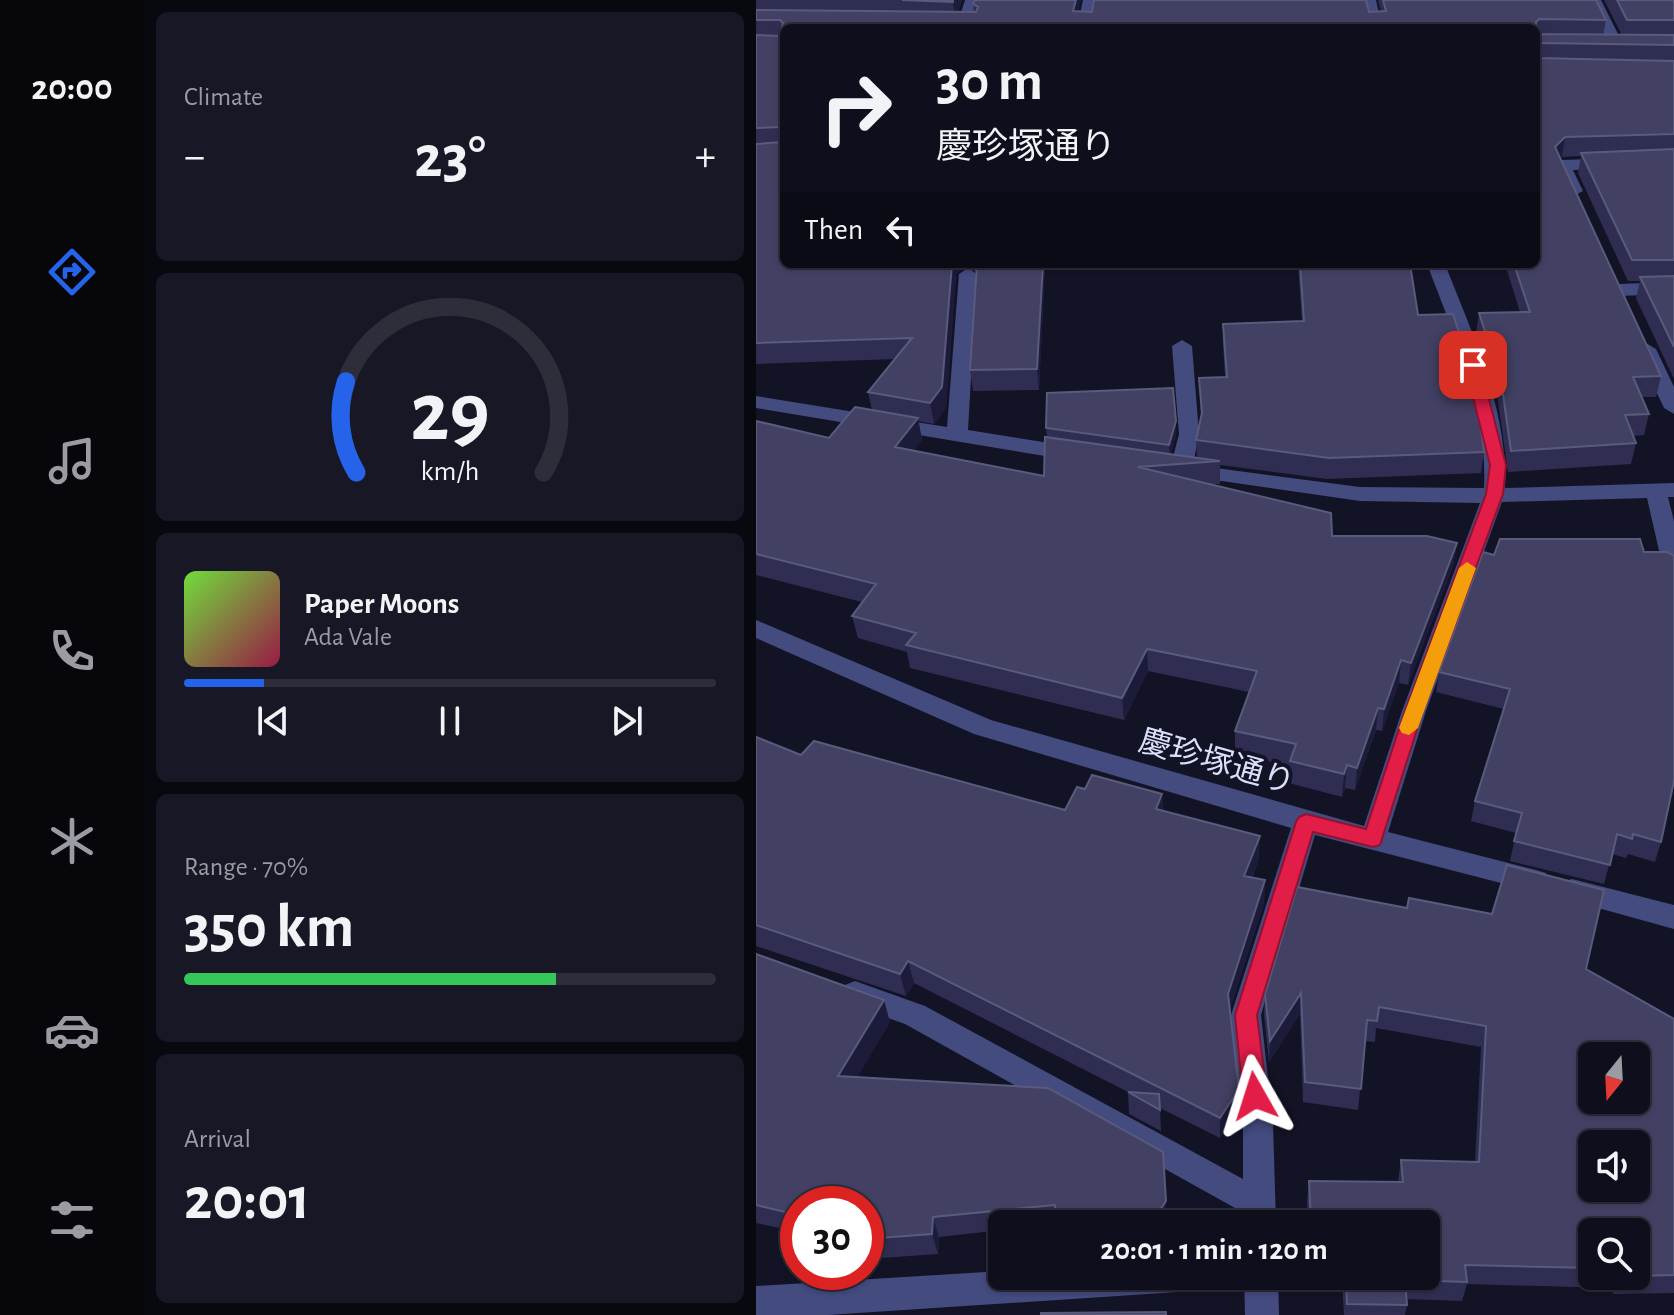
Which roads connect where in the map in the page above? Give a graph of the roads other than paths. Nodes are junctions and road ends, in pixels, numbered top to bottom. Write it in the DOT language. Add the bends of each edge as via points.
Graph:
graph roads {
  1 [pos="972,0"];
  2 [pos="1090,0"];
  3 [pos="1369,0"];
  4 [pos="1594,0"];
  5 [pos="964,24"];
  6 [pos="1085,24"];
  7 [pos="1374,24"];
  8 [pos="1617,47"];
  9 [pos="1674,161"];
  10 [pos="1581,206"];
  11 [pos="1437,268"];
  12 [pos="968,274"];
  13 [pos="1674,288"];
  14 [pos="1618,289"];
  15 [pos="1637,329"];
  16 [pos="1182,346"];
  17 [pos="756,402"];
  18 [pos="1674,408"];
  19 [pos="957,437"];
  20 [pos="1095,457"];
  21 [pos="1665,490"];
  22 [pos="1494,494"];
  23 [pos="1674,568"];
  24 [pos="756,628"];
  25 [pos="1306,822"];
  26 [pos="1373,839"];
  27 [pos="1674,917"];
  28 [pos="829,984"];
  29 [pos="1253,1210"];
  30 [pos="1260,1210"];
  31 [pos="988,1288"];
  32 [pos="1261,1290"];
  33 [pos="756,1303"];
  34 [pos="1262,1315"];
  1 -- 5 [label="street"];
  2 -- 6 [label="street"];
  3 -- 7 [label="street"];
  4 -- 8 [label="street"];
  9 -- 10 [label="street" via="1562,165"];
  11 -- 22 [label="street" via="1492,435 1498,465"];
  12 -- 19 [label="street"];
  13 -- 14 [label="street"];
  15 -- 18 [label="street"];
  16 -- 22 [label="street" via="1189,434 1174,468 1360,494"];
  17 -- 19 [label="street"];
  19 -- 20 [label="street"];
  21 -- 22 [label="street"];
  21 -- 23 [label="street"];
  22 -- 26 [label="street"];
  24 -- 25 [label="street, 慶珍塚通り" via="983,727"];
  25 -- 26 [label="street, 慶珍塚通り"];
  25 -- 30 [label="street" via="1246,1015 1258,1123"];
  26 -- 27 [label="street, 慶珍塚通り"];
  28 -- 29 [label="street" via="915,1015"];
  31 -- 33 [label="street"];
  32 -- 34 [label="street"];
}
